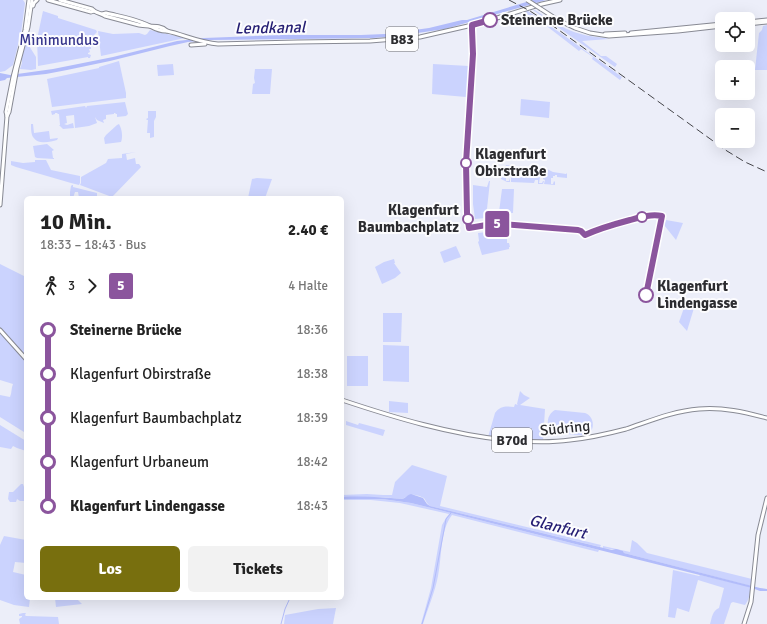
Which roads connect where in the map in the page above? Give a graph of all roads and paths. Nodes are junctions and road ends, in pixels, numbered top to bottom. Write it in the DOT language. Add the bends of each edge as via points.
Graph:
graph roads {
  1 [pos="26,0"];
  2 [pos="31,0"];
  3 [pos="37,0"];
  4 [pos="48,0"];
  5 [pos="61,0"];
  6 [pos="527,0"];
  7 [pos="560,0"];
  8 [pos="28,10"];
  9 [pos="94,11"];
  10 [pos="755,20"];
  11 [pos="755,21"];
  12 [pos="767,21"];
  13 [pos="715,26"];
  14 [pos="28,27"];
  15 [pos="199,41"];
  16 [pos="212,44"];
  17 [pos="16,68"];
  18 [pos="0,205"];
  19 [pos="0,330"];
  20 [pos="24,356"];
  21 [pos="344,401"];
  22 [pos="767,418"];
  23 [pos="767,498"];
  24 [pos="744,624"];
  1 -- 8 [label="main road"];
  2 -- 8 [label="main road"];
  2 -- 14 [label="main road"];
  3 -- 14 [label="main road"];
  4 -- 9 [label="main road, B83"];
  5 -- 9 [label="main road, B83"];
  6 -- 13 [label="main road, bridge" via="568,25 595,33 622,34"];
  7 -- 16 [label="main road, B83" via="481,23 420,37 370,42"];
  8 -- 17 [label="main road"];
  9 -- 15 [label="main road, B83"];
  10 -- 12 [label="main road"];
  11 -- 12 [label="main road"];
  14 -- 17 [label="main road"];
  15 -- 16 [label="main road, B83"];
  15 -- 16 [label="main road" via="191,45"];
  17 -- 18 [label="main road" via="7,116"];
  19 -- 20 [label="main road"];
  21 -- 22 [label="main road, Südring / B70d" via="438,429 467,435 533,442 596,436 626,429 664,415 698,409 743,411"];
  23 -- 24 [label="main road" via="757,542 753,591"];
}
